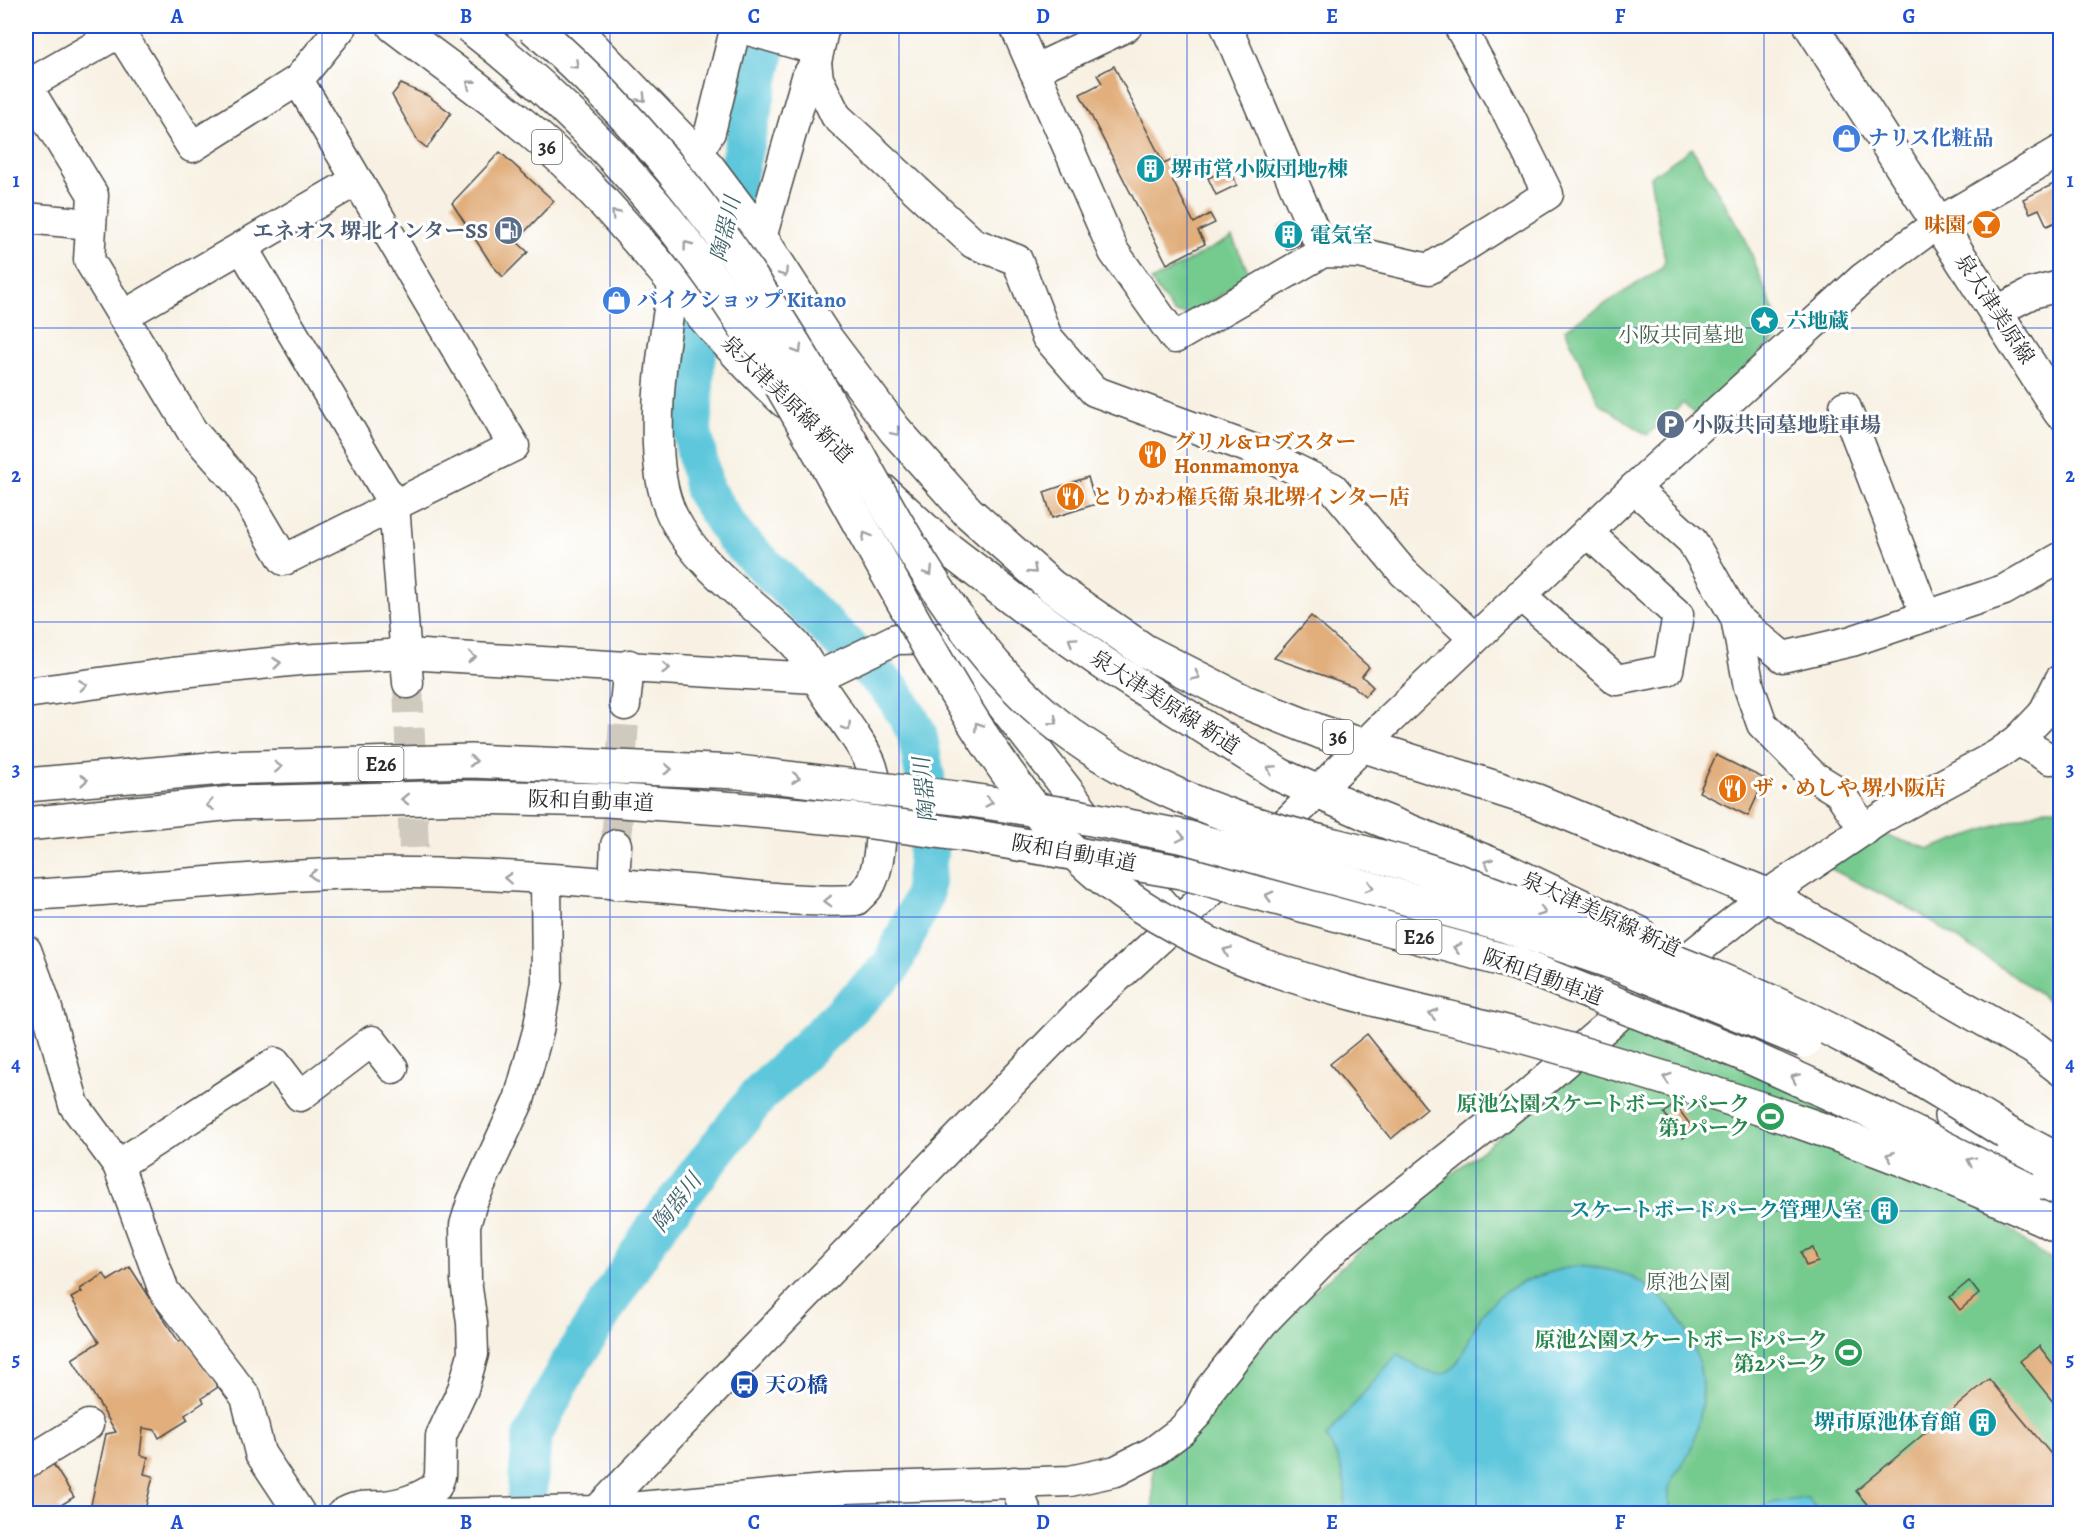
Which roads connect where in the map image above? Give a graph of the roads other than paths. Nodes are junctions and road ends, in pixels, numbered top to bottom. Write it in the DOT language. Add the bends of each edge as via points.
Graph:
graph roads {
  1 [pos="342,26"];
  2 [pos="394,26"];
  3 [pos="469,26"];
  4 [pos="532,26"];
  5 [pos="572,26"];
  6 [pos="736,26"];
  7 [pos="1015,26"];
  8 [pos="1127,26"];
  9 [pos="1226,26"];
  10 [pos="1459,26"];
  11 [pos="1811,26"];
  12 [pos="819,46"];
  13 [pos="1034,70"];
  14 [pos="298,80"];
  15 [pos="26,85"];
  16 [pos="2061,151"];
  17 [pos="702,161"];
  18 [pos="357,180"];
  19 [pos="26,218"];
  20 [pos="1939,222"];
  21 [pos="90,224"];
  22 [pos="756,231"];
  23 [pos="243,247"];
  24 [pos="1323,252"];
  25 [pos="677,285"];
  26 [pos="2061,286"];
  27 [pos="1997,311"];
  28 [pos="123,316"];
  29 [pos="1845,406"];
  30 [pos="2061,412"];
  31 [pos="1634,488"];
  32 [pos="394,505"];
  33 [pos="1587,532"];
  34 [pos="2061,558"];
  35 [pos="1520,595"];
  36 [pos="1926,616"];
  37 [pos="1736,618"];
  38 [pos="1474,639"];
  39 [pos="629,665"];
  40 [pos="407,669"];
  41 [pos="815,678"];
  42 [pos="2061,680"];
  43 [pos="26,693"];
  44 [pos="625,705"];
  45 [pos="2018,740"];
  46 [pos="1363,745"];
  47 [pos="2061,758"];
  48 [pos="26,786"];
  49 [pos="1317,792"];
  50 [pos="26,824"];
  51 [pos="1865,830"];
  52 [pos="616,844"];
  53 [pos="546,880"];
  54 [pos="614,884"];
  55 [pos="1767,895"];
  56 [pos="26,896"];
  57 [pos="1179,923"];
  58 [pos="26,950"];
  59 [pos="1692,956"];
  60 [pos="393,1068"];
  61 [pos="2061,1068"];
  62 [pos="2007,1133"];
  63 [pos="2061,1161"];
  64 [pos="118,1165"];
  65 [pos="2061,1200"];
  66 [pos="2061,1207"];
  67 [pos="2061,1227"];
  68 [pos="88,1425"];
  69 [pos="26,1463"];
  70 [pos="1014,1482"];
  71 [pos="868,1500"];
  72 [pos="595,1512"];
  73 [pos="293,1513"];
  74 [pos="334,1514"];
  75 [pos="342,1514"];
  76 [pos="441,1514"];
  77 [pos="1027,1514"];
  1 -- 14 [label="street"];
  25 -- 2 [label="main road, 泉大津美原線 新道 / 36, one-way" via="573,170 515,119"];
  67 -- 3 [label="main road, one-way, bridge" via="1909,1163 1724,1097 1490,1028 1318,984 1243,958 1141,907 1101,878 1059,837 983,734 707,270 615,157 557,99"];
  4 -- 62 [label="main road, one-way, bridge" via="636,127 730,243 773,308 956,615 999,671 1049,718 1105,758 1167,790 1236,817 1421,868 1661,954 1752,993 1848,1039"];
  5 -- 17 [label="main road, 泉大津美原線 新道 / 36, one-way"];
  6 -- 12 [label="street"];
  6 -- 17 [label="street"];
  7 -- 13 [label="street"];
  8 -- 13 [label="street"];
  9 -- 24 [label="street"];
  10 -- 24 [label="street" via="1548,195 1429,269 1359,253"];
  11 -- 20 [label="main road, 泉大津美原線"];
  12 -- 22 [label="street"];
  12 -- 38 [label="street" via="818,80 836,116 973,243 1017,260 1047,338 1094,391 1258,451 1334,488 1403,572"];
  13 -- 24 [label="street" via="1114,252 1175,338"];
  14 -- 15 [label="street" via="192,147 120,32"];
  14 -- 18 [label="street"];
  15 -- 21 [label="street" via="93,195"];
  16 -- 20 [label="street"];
  17 -- 22 [label="main road, 泉大津美原線 新道 / 36"];
  18 -- 23 [label="street"];
  18 -- 32 [label="street" via="514,446"];
  19 -- 21 [label="street"];
  20 -- 27 [label="main road, 泉大津美原線"];
  20 -- 31 [label="street" via="1863,278"];
  21 -- 28 [label="street" via="89,260"];
  22 -- 46 [label="main road, 泉大津美原線 新道 / 36, one-way" via="825,337 895,430 968,512 1051,586 1145,651 1244,700"];
  23 -- 28 [label="street"];
  23 -- 32 [label="street"];
  25 -- 41 [label="street" via="666,320 657,435 664,492 673,517 707,564 796,645"];
  49 -- 25 [label="main road, 泉大津美原線 新道 / 36, one-way" via="1280,775 1106,665 936,540 742,360"];
  26 -- 27 [label="street" via="2032,293"];
  27 -- 30 [label="main road, 泉大津美原線"];
  28 -- 32 [label="street" via="192,431 239,484 284,560"];
  29 -- 36 [label="street"];
  31 -- 33 [label="street"];
  31 -- 37 [label="street" via="1692,541"];
  32 -- 40 [label="street"];
  33 -- 35 [label="street"];
  33 -- 35 [label="street" via="1678,615 1668,670 1617,680"];
  34 -- 36 [label="street" via="2004,590"];
  35 -- 38 [label="street"];
  36 -- 37 [label="street" via="1852,641 1783,657"];
  37 -- 51 [label="street" via="1749,687 1762,724 1813,776 1839,792"];
  38 -- 46 [label="street"];
  40 -- 39 [label="street, one-way"];
  39 -- 41 [label="street, one-way"];
  39 -- 44 [label="street"];
  43 -- 40 [label="street, one-way" via="218,669"];
  41 -- 54 [label="street, one-way" via="872,766 882,837 871,883 856,900 822,902"];
  41 -- 57 [label="street" via="896,639 950,638 1104,837"];
  42 -- 45 [label="street" via="2043,714"];
  45 -- 47 [label="street" via="2050,759"];
  45 -- 51 [label="street"];
  46 -- 49 [label="street"];
  46 -- 55 [label="main road, 泉大津美原線 新道 / 36" via="1537,801"];
  48 -- 62 [label="main road, 阪和自動車道 / E26, one-way, bridge" via="222,768 471,761 738,772 855,784 1071,815 1185,837 1503,925 1617,964 1858,1064"];
  49 -- 57 [label="street"];
  59 -- 49 [label="main road, 泉大津美原線 新道 / 36, one-way" via="1611,922 1499,867"];
  66 -- 50 [label="main road, 阪和自動車道 / E26, one-way, bridge" via="1886,1119 1743,1054 1517,964 1181,872 857,820 607,800 468,797 233,803"];
  51 -- 55 [label="street"];
  52 -- 54 [label="street"];
  53 -- 54 [label="street"];
  53 -- 56 [label="street, one-way" via="414,862"];
  53 -- 75 [label="street" via="547,982 540,1022 519,1100 465,1225 472,1354 463,1389 441,1436 440,1476 436,1487 415,1500 355,1506"];
  55 -- 59 [label="street"];
  55 -- 61 [label="main road, 泉大津美原線 新道 / 36" via="2034,1048"];
  57 -- 72 [label="street" via="1086,1006"];
  58 -- 64 [label="street" via="74,1105"];
  59 -- 65 [label="main road, 泉大津美原線 新道 / 36" via="1726,971 1816,1026 1998,1147"];
  59 -- 70 [label="street" via="1525,1097 1339,1244 1263,1322 1181,1431 1153,1452 1116,1471 1070,1481"];
  60 -- 64 [label="street" via="372,1041 300,1096 275,1063"];
  62 -- 63 [label="main road, 阪和自動車道 / E26"];
  64 -- 73 [label="street" via="164,1291 246,1397 260,1453"];
  68 -- 69 [label="street"];
  70 -- 71 [label="street"];
  70 -- 77 [label="street"];
  71 -- 72 [label="street"];
  72 -- 76 [label="street"];
  73 -- 74 [label="street"];
}
